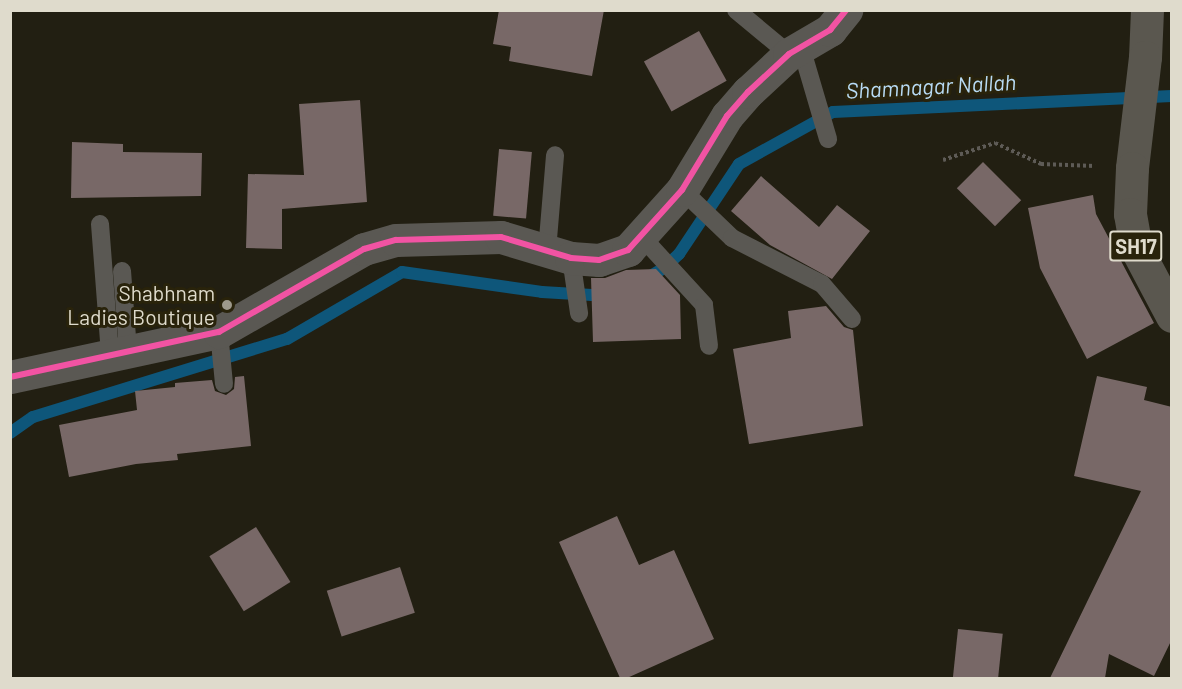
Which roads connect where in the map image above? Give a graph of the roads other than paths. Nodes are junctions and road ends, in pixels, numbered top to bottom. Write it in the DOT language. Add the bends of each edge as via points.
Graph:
graph roads {
  1 [pos="736,10"];
  2 [pos="846,10"];
  3 [pos="1147,10"];
  4 [pos="795,51"];
  5 [pos="828,139"];
  6 [pos="555,155"];
  7 [pos="682,190"];
  8 [pos="100,224"];
  9 [pos="642,237"];
  10 [pos="559,255"];
  11 [pos="122,272"];
  12 [pos="579,313"];
  13 [pos="1172,316"];
  14 [pos="852,319"];
  15 [pos="219,332"];
  16 [pos="709,346"];
  17 [pos="119,353"];
  18 [pos="10,377"];
  19 [pos="224,384"];
  1 -- 4 [label="lane"];
  2 -- 4 [label="street" via="830,30"];
  3 -- 13 [label="main road, SH17" via="1130,214 1136,248"];
  4 -- 5 [label="lane" via="811,82"];
  4 -- 7 [label="street" via="727,116"];
  6 -- 10 [label="lane"];
  7 -- 9 [label="street"];
  7 -- 14 [label="lane" via="732,238 822,284"];
  8 -- 17 [label="lane"];
  9 -- 10 [label="street" via="628,250 599,260"];
  9 -- 16 [label="lane" via="704,305"];
  10 -- 12 [label="lane"];
  10 -- 15 [label="street" via="501,237 396,240 364,249"];
  11 -- 17 [label="lane"];
  15 -- 17 [label="street"];
  15 -- 19 [label="lane"];
  17 -- 18 [label="street"];
}
